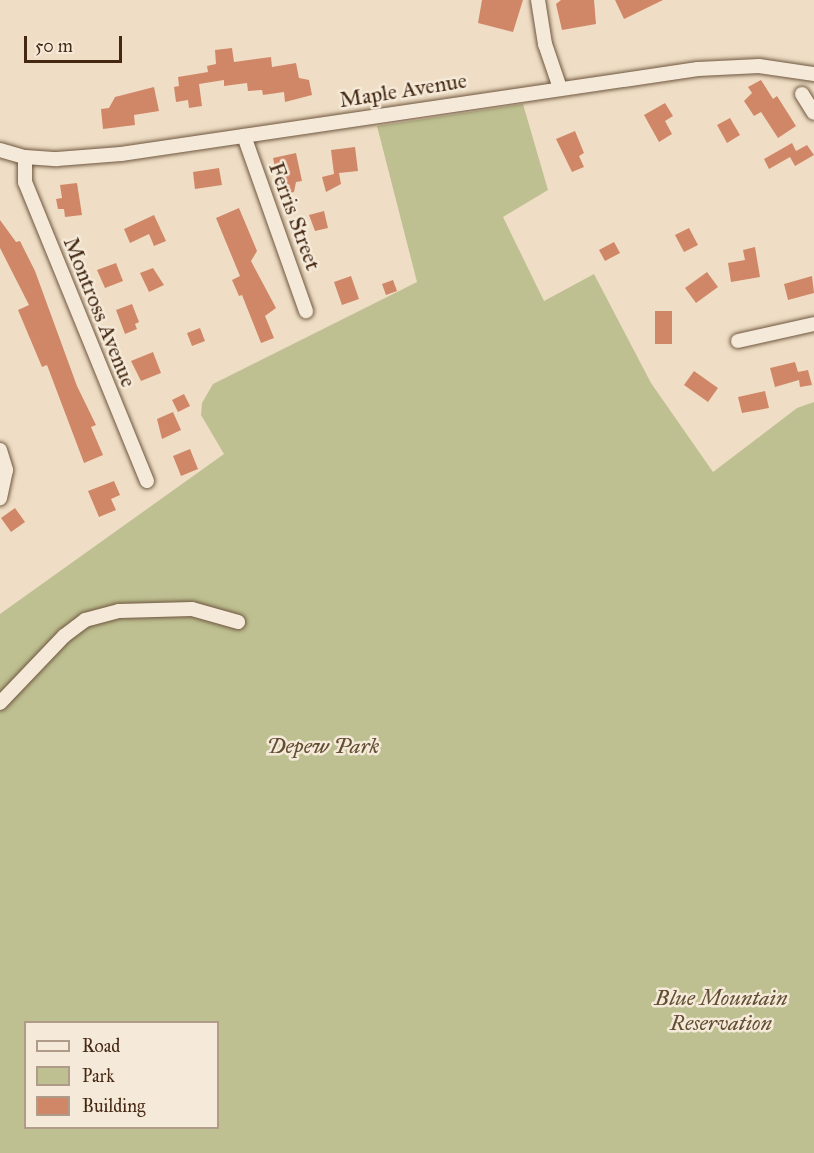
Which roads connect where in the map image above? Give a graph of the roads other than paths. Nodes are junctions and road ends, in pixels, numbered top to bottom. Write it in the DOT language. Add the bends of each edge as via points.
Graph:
graph roads {
  1 [pos="538,0"];
  2 [pos="814,74"];
  3 [pos="560,88"];
  4 [pos="802,94"];
  5 [pos="814,113"];
  6 [pos="244,136"];
  7 [pos="0,150"];
  8 [pos="25,157"];
  9 [pos="306,311"];
  10 [pos="814,324"];
  11 [pos="738,341"];
  12 [pos="0,450"];
  13 [pos="147,481"];
  14 [pos="0,498"];
  15 [pos="238,622"];
  16 [pos="0,702"];
  1 -- 3 [label="street" via="545,44"];
  2 -- 3 [label="street, Maple Avenue" via="784,67 708,68"];
  3 -- 6 [label="street, Maple Avenue"];
  4 -- 5 [label="street"];
  6 -- 8 [label="street, Maple Avenue" via="121,154"];
  6 -- 9 [label="street, Ferris Street"];
  7 -- 8 [label="street, Maple Avenue"];
  8 -- 13 [label="street, Montross Avenue" via="25,182"];
  10 -- 11 [label="street"];
  12 -- 14 [label="street" via="6,470"];
  15 -- 16 [label="street" via="192,609 119,611 85,620 64,636"];
}
